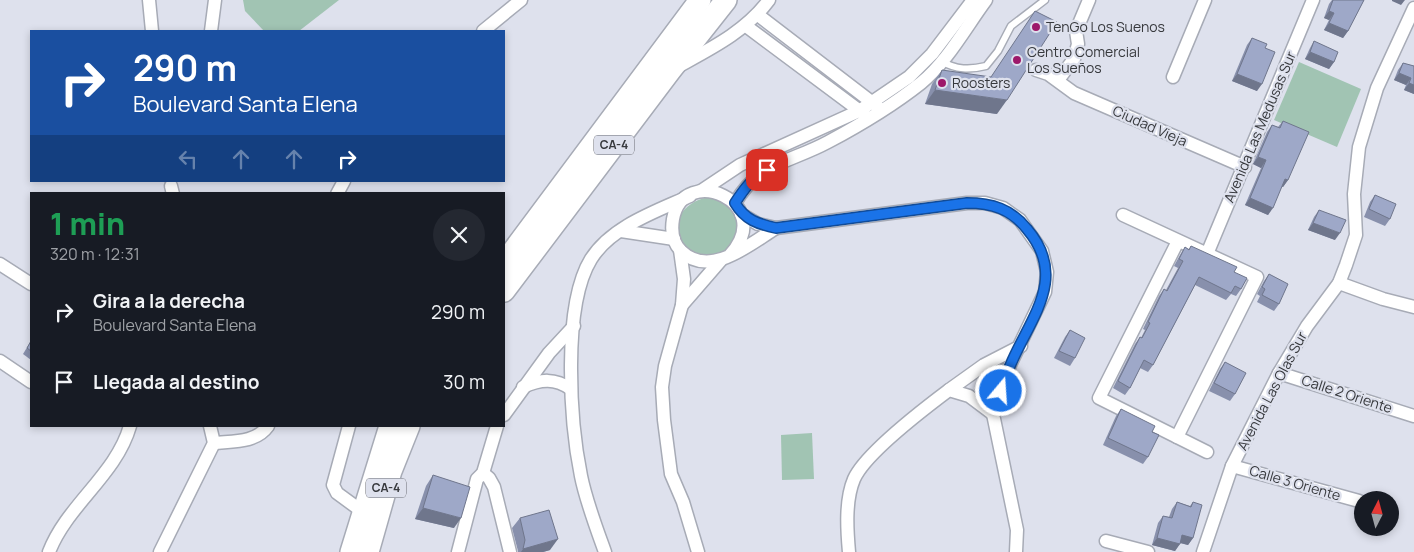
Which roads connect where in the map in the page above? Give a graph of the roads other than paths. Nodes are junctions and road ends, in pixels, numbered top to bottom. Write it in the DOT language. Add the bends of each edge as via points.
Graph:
graph roads {
  1 [pos="149,0"];
  2 [pos="215,0"];
  3 [pos="522,0"];
  4 [pos="700,0"];
  5 [pos="726,0"];
  6 [pos="769,0"];
  7 [pos="972,0"];
  8 [pos="986,0"];
  9 [pos="1045,0"];
  10 [pos="1089,0"];
  11 [pos="1205,0"];
  12 [pos="1313,0"];
  13 [pos="1414,8"];
  14 [pos="758,15"];
  15 [pos="746,26"];
  16 [pos="152,30"];
  17 [pos="211,30"];
  18 [pos="484,30"];
  19 [pos="937,58"];
  20 [pos="1036,70"];
  21 [pos="670,71"];
  22 [pos="1173,77"];
  23 [pos="1058,80"];
  24 [pos="877,106"];
  25 [pos="864,114"];
  26 [pos="1244,167"];
  27 [pos="696,193"];
  28 [pos="738,209"];
  29 [pos="1123,215"];
  30 [pos="776,228"];
  31 [pos="621,231"];
  32 [pos="1178,241"];
  33 [pos="677,244"];
  34 [pos="1207,254"];
  35 [pos="725,258"];
  36 [pos="505,261"];
  37 [pos="0,264"];
  38 [pos="30,283"];
  39 [pos="1339,283"];
  40 [pos="505,290"];
  41 [pos="682,304"];
  42 [pos="1414,307"];
  43 [pos="574,326"];
  44 [pos="1021,346"];
  45 [pos="0,361"];
  46 [pos="1279,373"];
  47 [pos="30,381"];
  48 [pos="523,387"];
  49 [pos="571,390"];
  50 [pos="949,390"];
  51 [pos="505,414"];
  52 [pos="993,414"];
  53 [pos="1414,416"];
  54 [pos="130,427"];
  55 [pos="210,427"];
  56 [pos="267,427"];
  57 [pos="349,427"];
  58 [pos="390,427"];
  59 [pos="409,427"];
  60 [pos="497,427"];
  61 [pos="1177,437"];
  62 [pos="214,443"];
  63 [pos="1207,452"];
  64 [pos="1232,466"];
  65 [pos="482,474"];
  66 [pos="1354,499"];
  67 [pos="364,512"];
  68 [pos="1106,541"];
  69 [pos="49,552"];
  70 [pos="160,552"];
  71 [pos="351,552"];
  72 [pos="368,552"];
  73 [pos="458,552"];
  74 [pos="510,552"];
  75 [pos="605,552"];
  76 [pos="698,552"];
  77 [pos="849,552"];
  78 [pos="1016,552"];
  79 [pos="1148,552"];
  80 [pos="1203,552"];
  1 -- 16 [label="street"];
  2 -- 17 [label="street"];
  3 -- 18 [label="street"];
  4 -- 36 [label="highway, CA-4"];
  5 -- 21 [label="highway, CA-4"];
  6 -- 14 [label="street"];
  7 -- 19 [label="street"];
  8 -- 19 [label="street"];
  9 -- 19 [label="lane" via="1011,26 986,66 962,69"];
  10 -- 23 [label="street" via="1076,31 1078,44 1074,59"];
  11 -- 22 [label="street"];
  12 -- 26 [label="street, Avenida Las Medusas Sur"];
  13 -- 39 [label="street, Avenida Las Olas Sur" via="1377,88 1359,147 1354,194 1356,235"];
  14 -- 15 [label="street"];
  14 -- 24 [label="street"];
  15 -- 21 [label="street"];
  15 -- 25 [label="street"];
  19 -- 24 [label="street" via="922,82"];
  20 -- 23 [label="street, Ciudad Vieja"];
  21 -- 40 [label="highway, CA-4"];
  23 -- 26 [label="street, Ciudad Vieja" via="1074,93"];
  24 -- 25 [label="street"];
  25 -- 27 [label="street" via="781,144"];
  25 -- 28 [label="street" via="826,143 756,176"];
  26 -- 34 [label="street, Avenida Las Medusas Sur"];
  27 -- 28 [label="street" via="714,191 725,196"];
  27 -- 31 [label="street"];
  27 -- 33 [label="street" via="680,204 674,214 672,227"];
  28 -- 30 [label="street" via="758,224"];
  28 -- 35 [label="street" via="742,236 738,247"];
  29 -- 32 [label="street"];
  30 -- 35 [label="street"];
  30 -- 44 [label="street" via="967,203 1003,208 1020,220 1032,235 1042,251 1047,272 1045,292"];
  31 -- 33 [label="street"];
  31 -- 43 [label="street" via="592,258 584,273"];
  32 -- 34 [label="street"];
  32 -- 61 [label="street" via="1098,398"];
  33 -- 35 [label="street" via="698,262"];
  33 -- 41 [label="street" via="684,279"];
  34 -- 61 [label="street" via="1257,277"];
  35 -- 41 [label="street"];
  37 -- 38 [label="street"];
  39 -- 42 [label="street"];
  39 -- 46 [label="street, Avenida Las Olas Sur" via="1307,326"];
  41 -- 76 [label="street" via="665,366 662,387 664,420 671,474"];
  43 -- 48 [label="street"];
  43 -- 49 [label="street"];
  44 -- 50 [label="street" via="984,365"];
  44 -- 52 [label="street" via="1010,365"];
  45 -- 47 [label="street"];
  46 -- 53 [label="street, Calle 2 Oriente"];
  46 -- 64 [label="street, Avenida Las Olas Sur"];
  48 -- 49 [label="street" via="548,380"];
  48 -- 51 [label="street"];
  49 -- 75 [label="street" via="581,478"];
  50 -- 52 [label="street" via="969,396"];
  50 -- 77 [label="street" via="914,417 865,464 854,480 848,520"];
  52 -- 78 [label="street" via="1017,530"];
  54 -- 69 [label="street" via="124,445 63,526"];
  55 -- 62 [label="street"];
  56 -- 62 [label="street" via="262,434 249,439"];
  57 -- 67 [label="street" via="333,485 337,493"];
  58 -- 67 [label="highway, CA-4"];
  59 -- 72 [label="highway, CA-4" via="391,471"];
  60 -- 65 [label="street"];
  61 -- 63 [label="street"];
  62 -- 70 [label="street"];
  64 -- 66 [label="street, Calle 3 Oriente"];
  64 -- 80 [label="street, Avenida Las Olas Sur"];
  65 -- 73 [label="street" via="477,479"];
  65 -- 74 [label="street" via="494,487"];
  67 -- 71 [label="highway, CA-4"];
  68 -- 79 [label="street"];
}
